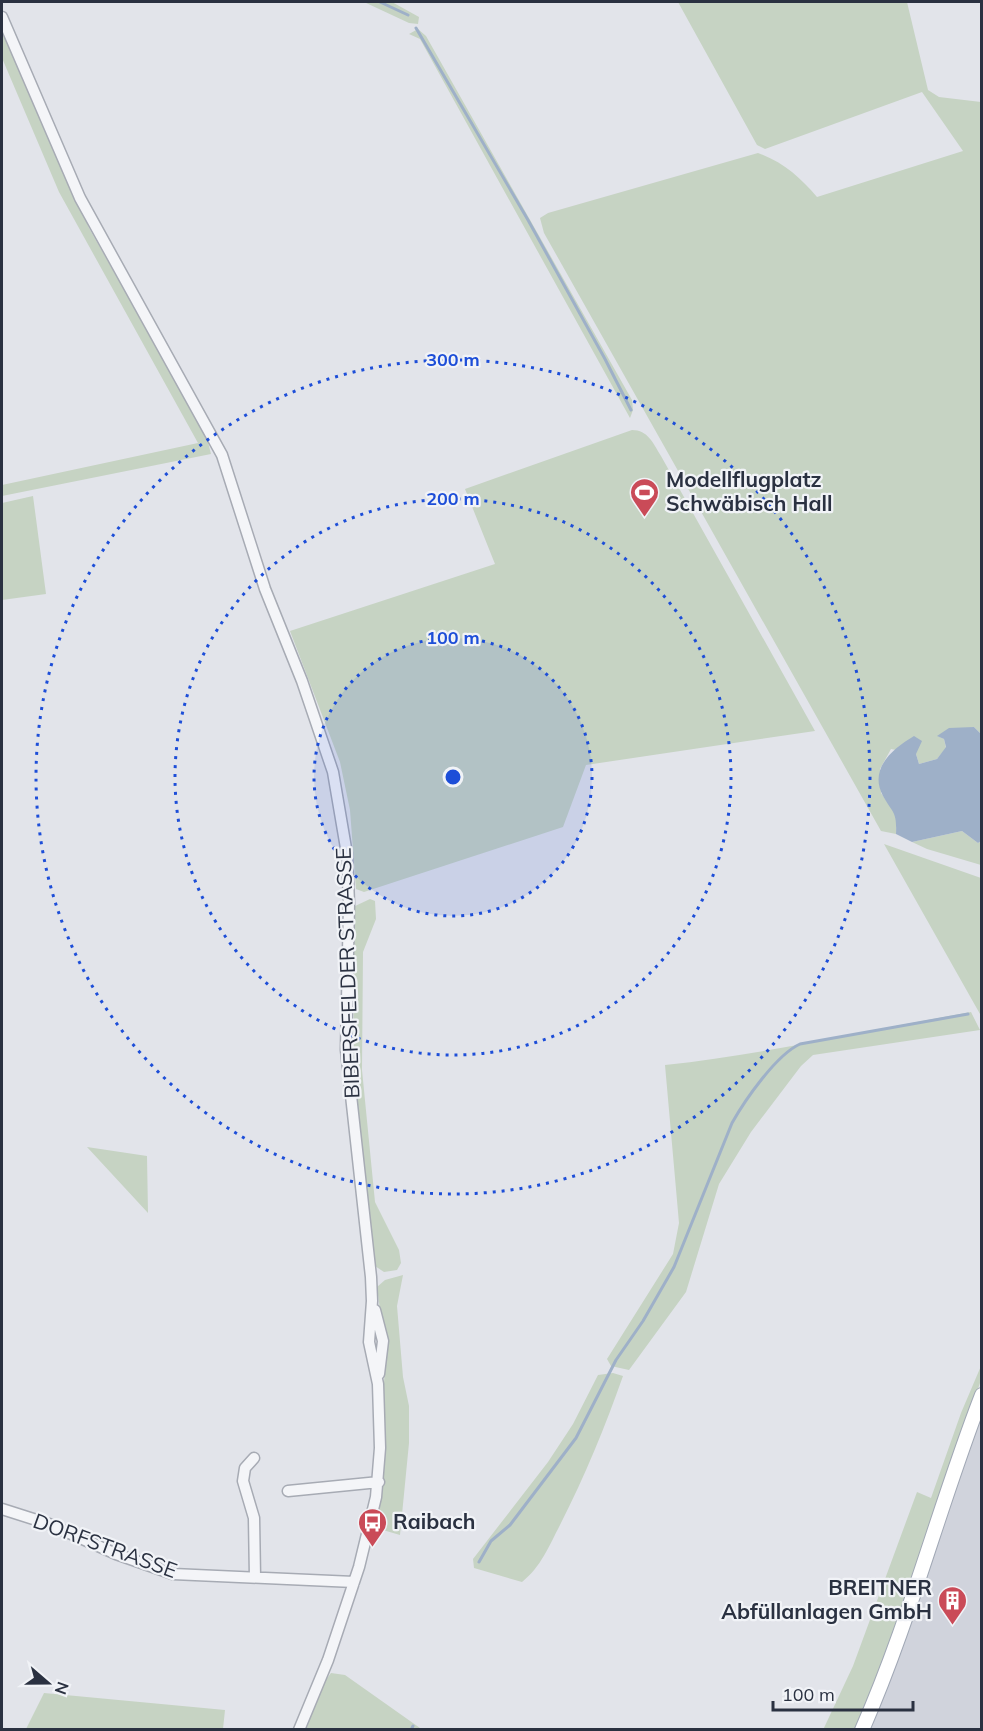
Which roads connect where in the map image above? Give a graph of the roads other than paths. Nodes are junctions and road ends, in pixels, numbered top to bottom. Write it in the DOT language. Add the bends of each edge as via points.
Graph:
graph roads {
  1 [pos="2,17"];
  2 [pos="981,1395"];
  3 [pos="254,1458"];
  4 [pos="379,1482"];
  5 [pos="288,1491"];
  6 [pos="2,1509"];
  7 [pos="255,1576"];
  8 [pos="354,1582"];
  9 [pos="299,1730"];
  10 [pos="862,1730"];
  1 -- 4 [label="street, BIBERSFELDER STRASSE" via="80,198 222,455 252,550 333,772 347,854 346,1050 372,1301 383,1341 378,1384"];
  2 -- 10 [label="main road" via="913,1600"];
  3 -- 7 [label="street" via="245,1468 243,1482 254,1518"];
  4 -- 5 [label="street"];
  4 -- 8 [label="street, BIBERSFELDER STRASSE"];
  6 -- 7 [label="street, DORFSTRASSE" via="49,1524 161,1571 201,1577"];
  7 -- 8 [label="street, DORFSTRASSE"];
  8 -- 9 [label="street, BIBERSFELDER STRASSE"];
}
